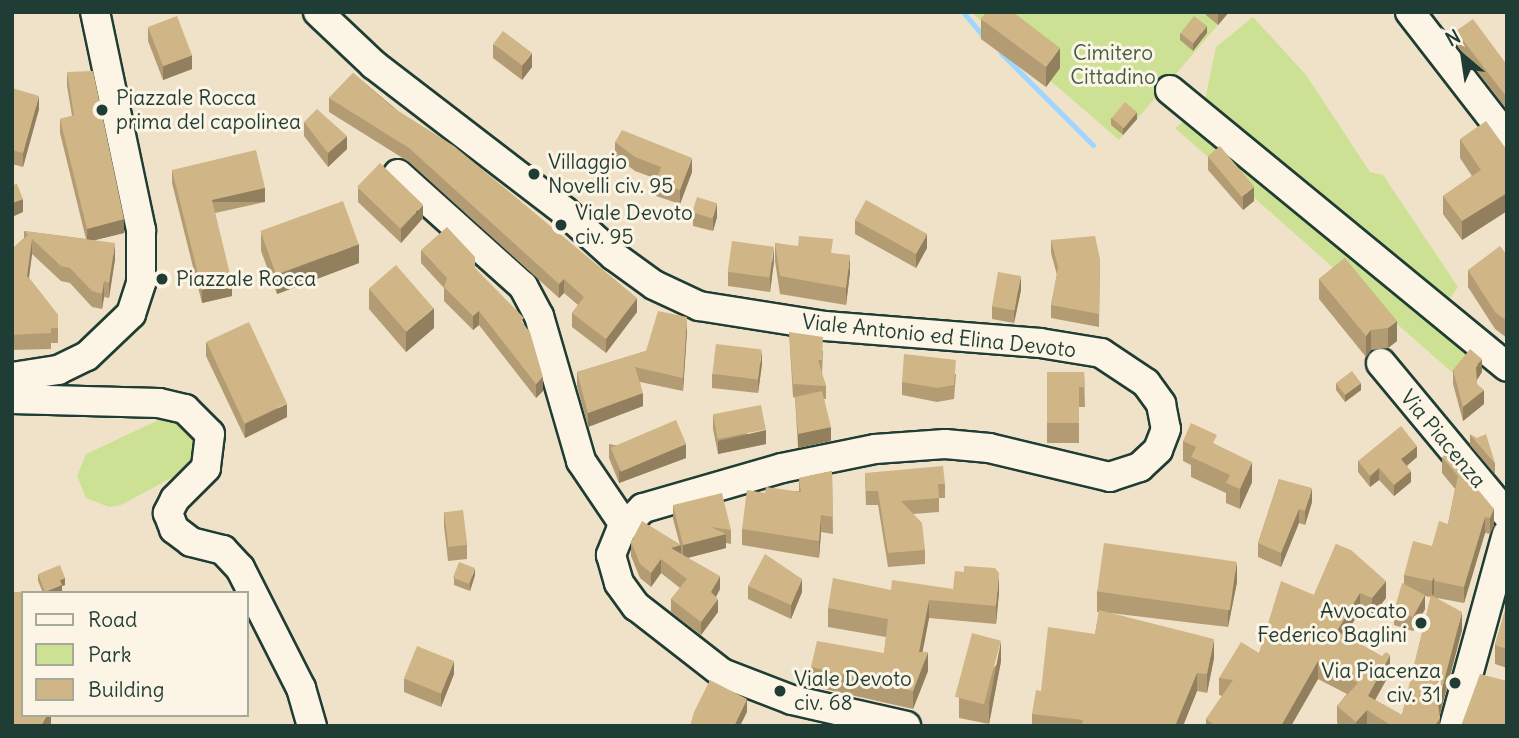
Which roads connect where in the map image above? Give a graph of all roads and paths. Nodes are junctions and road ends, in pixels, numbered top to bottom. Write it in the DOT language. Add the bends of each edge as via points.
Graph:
graph roads {
  1 [pos="95,12"];
  2 [pos="318,12"];
  3 [pos="1410,12"];
  4 [pos="1170,90"];
  5 [pos="1507,137"];
  6 [pos="398,174"];
  7 [pos="1381,363"];
  8 [pos="1507,367"];
  9 [pos="12,377"];
  10 [pos="12,399"];
  11 [pos="1507,515"];
  12 [pos="625,526"];
  13 [pos="1507,534"];
  14 [pos="312,726"];
  15 [pos="906,726"];
  16 [pos="1454,726"];
  1 -- 9 [label="street" via="141,230 141,283 131,314 87,356 58,370"];
  2 -- 12 [label="street, Viale Antonio ed Elina Devoto" via="374,65 555,203 614,256 654,285 699,306 825,326 1041,343 1101,353 1146,383 1161,404 1166,429 1158,450 1140,467 1110,477 989,448 945,444 874,449 782,468 643,508"];
  3 -- 5 [label="street"];
  4 -- 8 [label="street"];
  6 -- 12 [label="street" via="523,286 539,316 581,461"];
  7 -- 11 [label="street, Via Piacenza"];
  10 -- 14 [label="street" via="159,403 185,409 210,434 206,468 174,499 168,513 191,542 223,550 240,568 301,688"];
  12 -- 15 [label="street" via="612,546 619,583 636,606 722,673 792,700"];
  13 -- 16 [label="street"];
}
